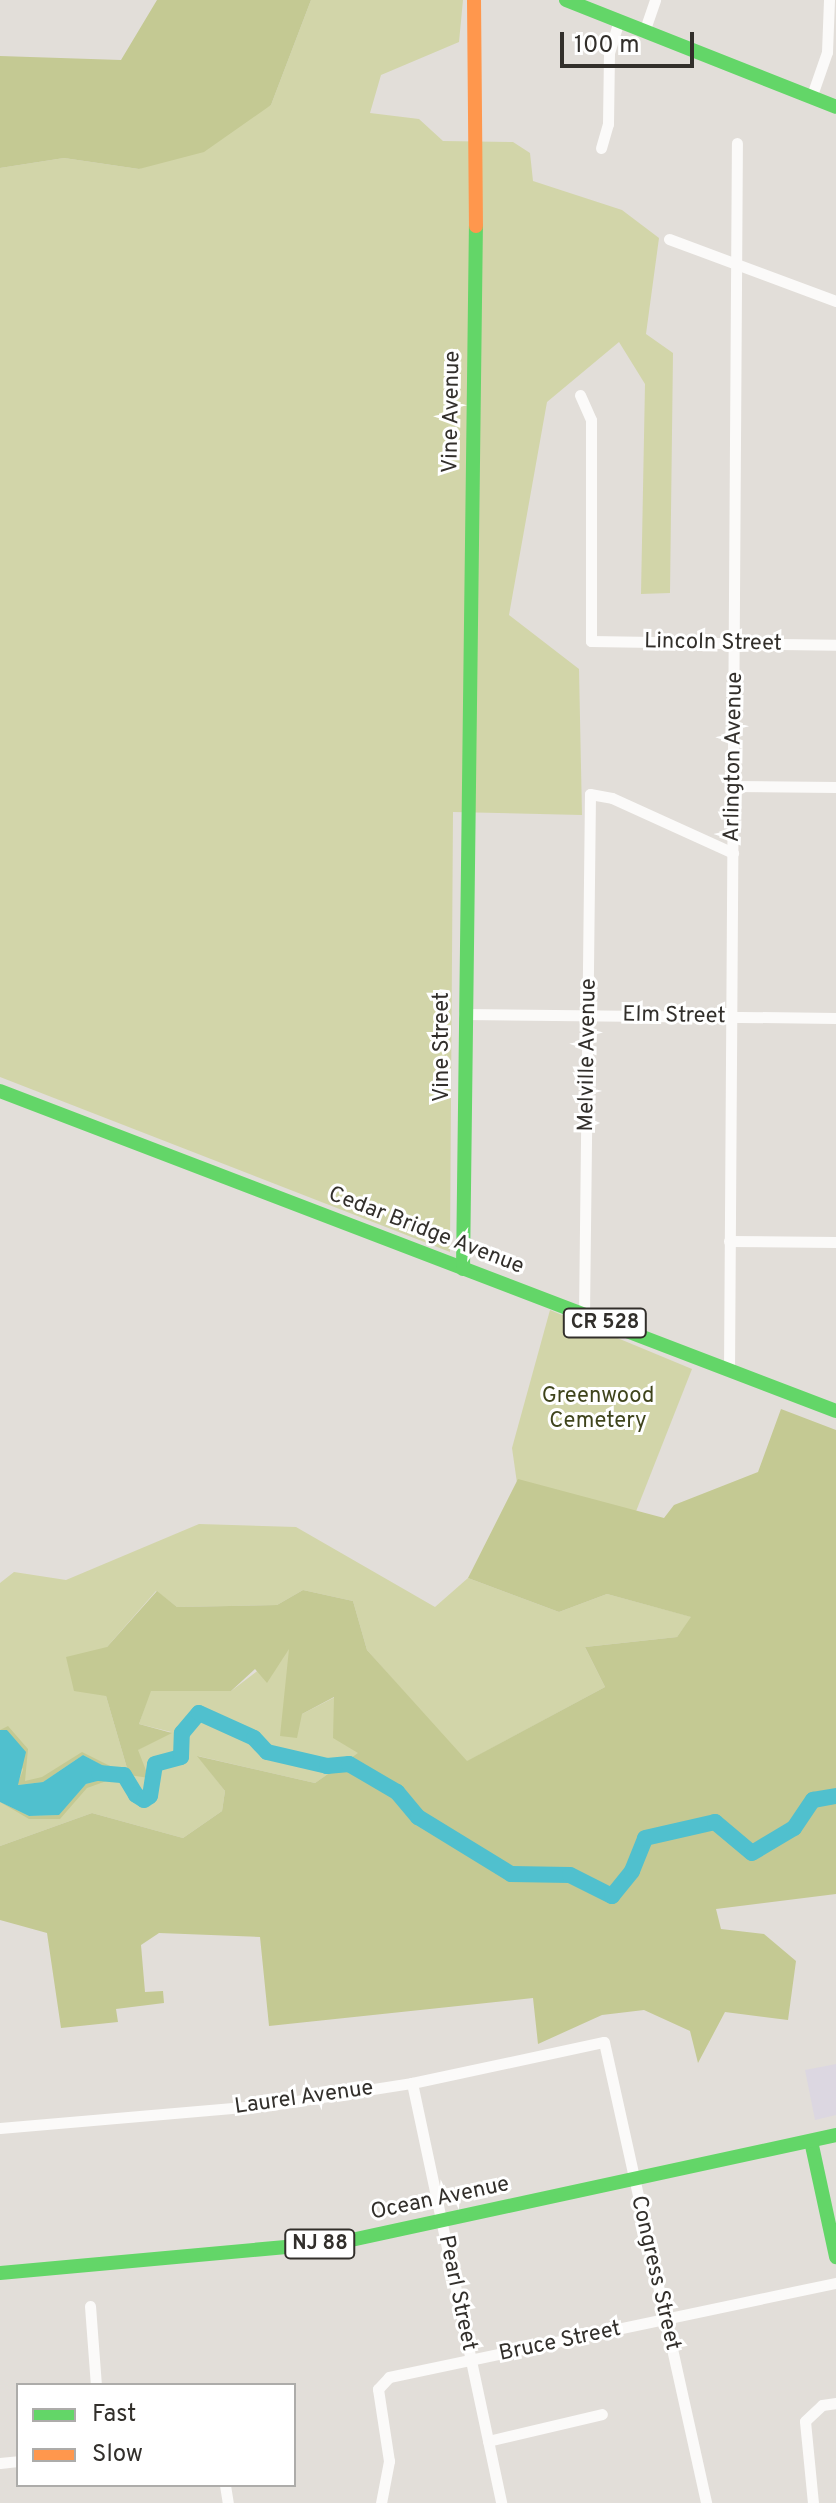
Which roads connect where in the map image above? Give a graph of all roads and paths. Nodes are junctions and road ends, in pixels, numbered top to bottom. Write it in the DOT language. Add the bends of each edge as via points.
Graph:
graph roads {
  1 [pos="474,0"];
  2 [pos="566,0"];
  3 [pos="655,0"];
  4 [pos="829,0"];
  5 [pos="619,20"];
  6 [pos="644,32"];
  7 [pos="811,98"];
  8 [pos="836,107"];
  9 [pos="737,143"];
  10 [pos="601,148"];
  11 [pos="669,239"];
  12 [pos="736,264"];
  13 [pos="836,301"];
  14 [pos="580,395"];
  15 [pos="737,644"];
  16 [pos="836,645"];
  17 [pos="733,786"];
  18 [pos="836,787"];
  19 [pos="466,824"];
  20 [pos="733,853"];
  21 [pos="464,1014"];
  22 [pos="588,1015"];
  23 [pos="731,1017"];
  24 [pos="836,1018"];
  25 [pos="0,1091"];
  26 [pos="729,1241"];
  27 [pos="836,1242"];
  28 [pos="463,1269"];
  29 [pos="584,1315"];
  30 [pos="729,1371"];
  31 [pos="836,1411"];
  32 [pos="604,2042"];
  33 [pos="412,2083"];
  34 [pos="0,2128"];
  35 [pos="836,2135"];
  36 [pos="811,2141"];
  37 [pos="634,2178"];
  38 [pos="442,2222"];
  39 [pos="836,2257"];
  40 [pos="0,2273"];
  41 [pos="836,2283"];
  42 [pos="90,2306"];
  43 [pos="665,2319"];
  44 [pos="471,2362"];
  45 [pos="96,2383"];
  46 [pos="836,2403"];
  47 [pos="602,2414"];
  48 [pos="488,2441"];
  49 [pos="381,2503"];
  50 [pos="501,2503"];
  51 [pos="706,2503"];
  52 [pos="813,2503"];
  1 -- 19 [label="main road, Vine Avenue" via="476,268"];
  2 -- 5 [label="main road"];
  3 -- 6 [label="street"];
  4 -- 7 [label="street" via="827,52"];
  5 -- 6 [label="main road"];
  5 -- 10 [label="street" via="609,53 608,124"];
  6 -- 7 [label="main road"];
  7 -- 8 [label="main road"];
  9 -- 12 [label="street, Arlington Avenue"];
  11 -- 12 [label="street"];
  12 -- 13 [label="street"];
  12 -- 15 [label="street, Arlington Avenue"];
  14 -- 15 [label="street, Lincoln Street" via="591,420 591,641"];
  15 -- 16 [label="street, Lincoln Street"];
  15 -- 17 [label="street, Arlington Avenue"];
  17 -- 18 [label="street"];
  17 -- 20 [label="street, Arlington Avenue"];
  19 -- 21 [label="main road, Vine Street"];
  20 -- 22 [label="street, Melville Avenue" via="612,798 590,794"];
  20 -- 23 [label="street, Arlington Avenue"];
  21 -- 22 [label="street, Elm Street"];
  21 -- 28 [label="main road, Vine Street"];
  22 -- 23 [label="street, Elm Street"];
  22 -- 29 [label="street, Melville Avenue"];
  23 -- 24 [label="street, Elm Street"];
  23 -- 26 [label="street, Arlington Avenue"];
  25 -- 28 [label="main road, Cedar Bridge Avenue / CR 528"];
  26 -- 27 [label="street"];
  26 -- 30 [label="street, Arlington Avenue"];
  28 -- 29 [label="main road, Cedar Bridge Avenue / CR 528"];
  29 -- 30 [label="main road, Cedar Bridge Avenue / CR 528"];
  30 -- 31 [label="main road, Cedar Bridge Avenue / CR 528"];
  32 -- 33 [label="street, Laurel Avenue"];
  32 -- 37 [label="street, Congress Street"];
  33 -- 34 [label="street, Laurel Avenue" via="271,2105"];
  33 -- 38 [label="street, Pearl Street"];
  35 -- 36 [label="main road, Ocean Avenue / NJ 88"];
  36 -- 37 [label="main road, Ocean Avenue / NJ 88"];
  36 -- 39 [label="main road"];
  37 -- 38 [label="main road, Ocean Avenue / NJ 88"];
  37 -- 43 [label="street, Congress Street"];
  38 -- 40 [label="main road, Ocean Avenue / NJ 88" via="342,2242"];
  38 -- 44 [label="street, Pearl Street"];
  41 -- 43 [label="street, Bruce Street"];
  42 -- 45 [label="street"];
  43 -- 44 [label="street, Bruce Street"];
  43 -- 51 [label="street, Congress Street"];
  44 -- 48 [label="street, Pearl Street"];
  44 -- 49 [label="street, Bruce Street" via="389,2377 378,2386 389,2461"];
  46 -- 52 [label="street" via="811,2412 805,2421"];
  47 -- 48 [label="street"];
  48 -- 50 [label="street, Pearl Street"];
}
